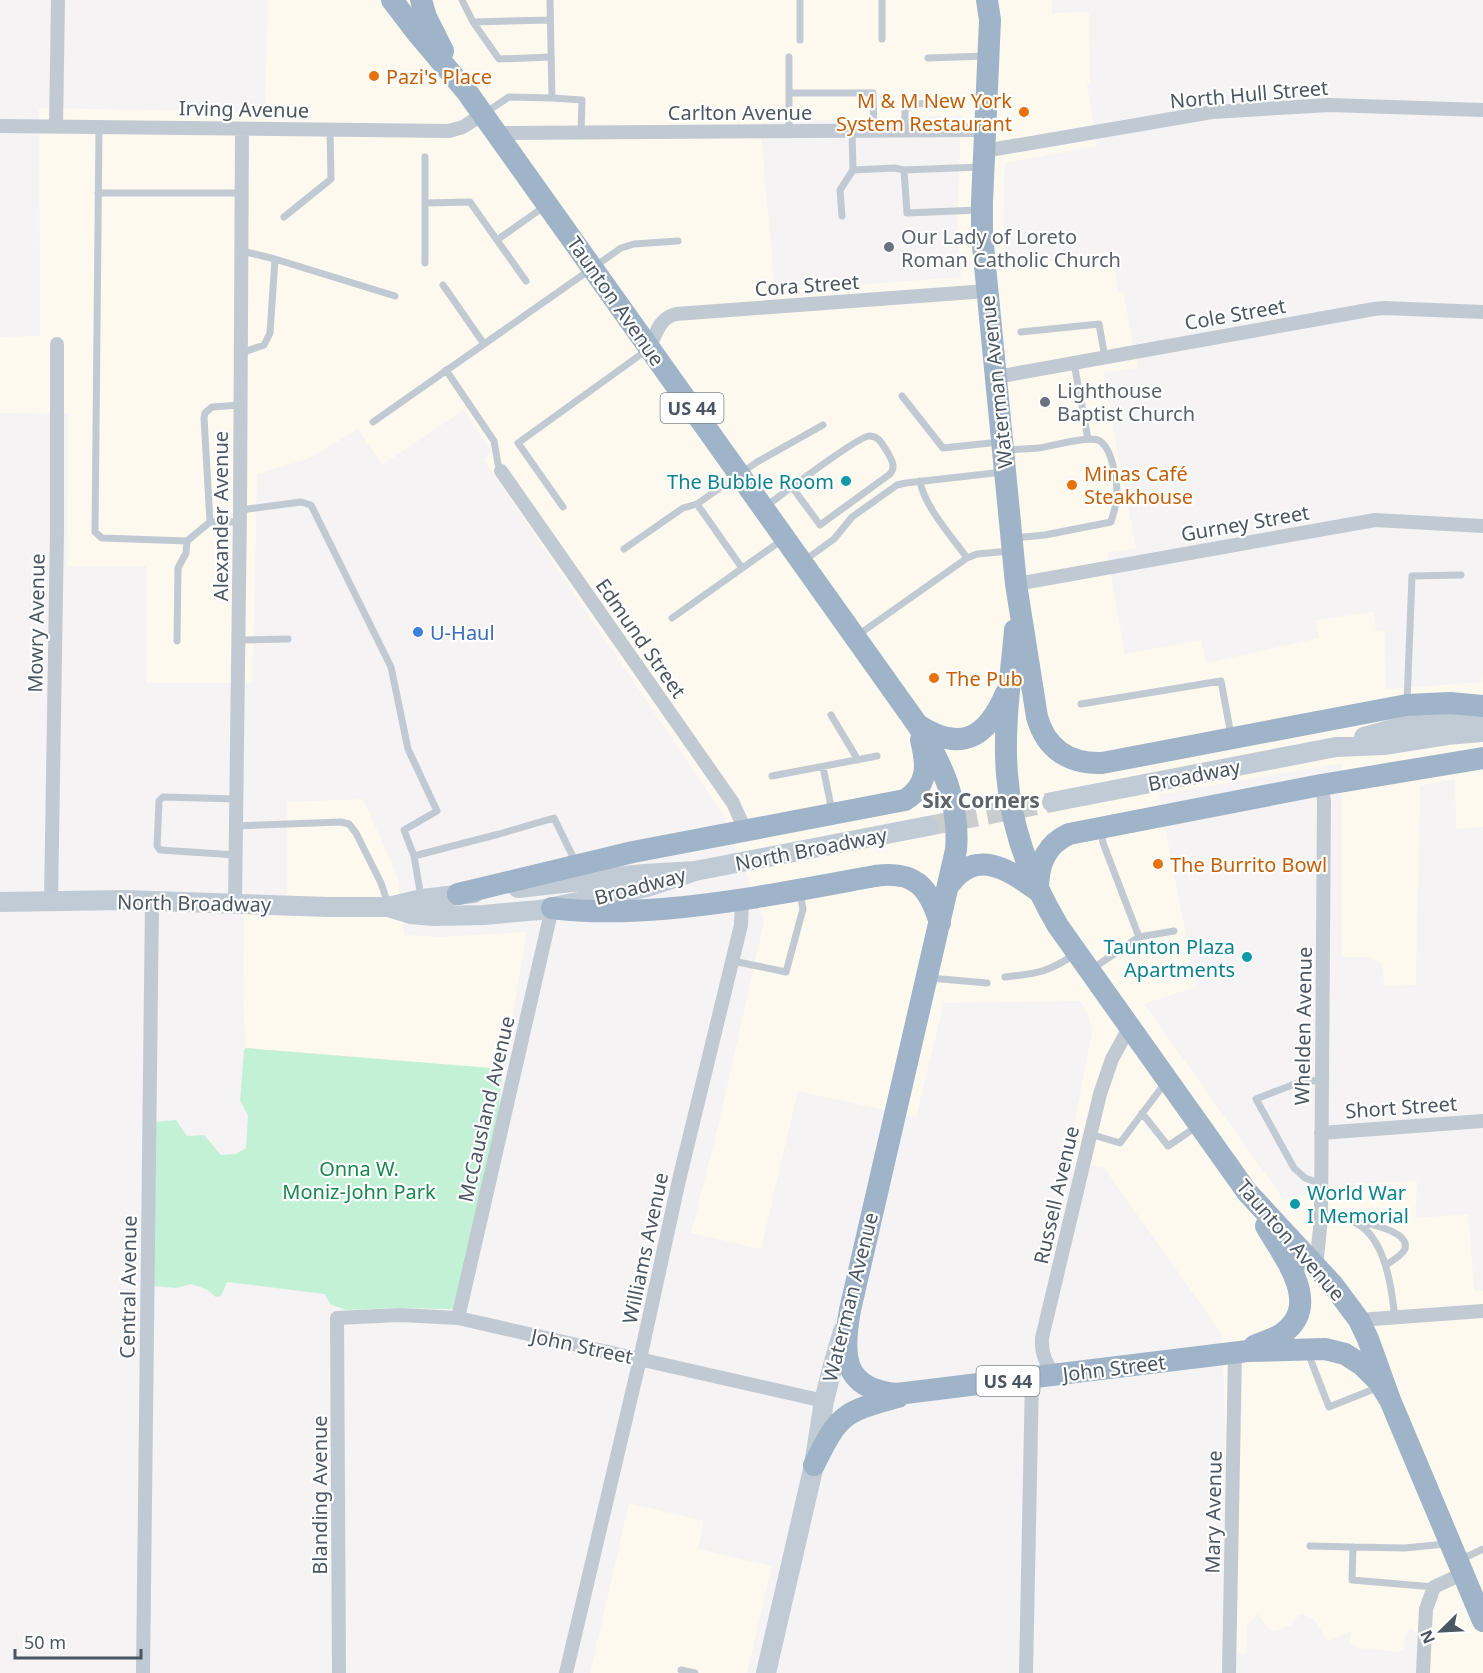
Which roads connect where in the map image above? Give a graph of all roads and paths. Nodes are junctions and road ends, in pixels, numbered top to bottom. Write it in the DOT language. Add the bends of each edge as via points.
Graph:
graph roads {
  1 [pos="58,0"];
  2 [pos="392,0"];
  3 [pos="421,0"];
  4 [pos="462,0"];
  5 [pos="550,0"];
  6 [pos="800,0"];
  7 [pos="882,0"];
  8 [pos="990,7"];
  9 [pos="550,20"];
  10 [pos="473,22"];
  11 [pos="882,39"];
  12 [pos="800,40"];
  13 [pos="988,56"];
  14 [pos="551,57"];
  15 [pos="789,57"];
  16 [pos="928,58"];
  17 [pos="467,92"];
  18 [pos="789,93"];
  19 [pos="552,98"];
  20 [pos="957,103"];
  21 [pos="1483,110"];
  22 [pos="483,114"];
  23 [pos="0,126"];
  24 [pos="56,127"];
  25 [pos="99,128"];
  26 [pos="242,129"];
  27 [pos="330,130"];
  28 [pos="789,131"];
  29 [pos="852,131"];
  30 [pos="874,131"];
  31 [pos="905,131"];
  32 [pos="496,133"];
  33 [pos="581,133"];
  34 [pos="984,149"];
  35 [pos="424,157"];
  36 [pos="853,170"];
  37 [pos="904,170"];
  38 [pos="98,193"];
  39 [pos="241,193"];
  40 [pos="425,203"];
  41 [pos="547,204"];
  42 [pos="981,209"];
  43 [pos="843,216"];
  44 [pos="284,217"];
  45 [pos="497,240"];
  46 [pos="678,241"];
  47 [pos="241,250"];
  48 [pos="275,259"];
  49 [pos="425,263"];
  50 [pos="592,268"];
  51 [pos="526,281"];
  52 [pos="443,285"];
  53 [pos="987,291"];
  54 [pos="395,296"];
  55 [pos="1483,312"];
  56 [pos="1021,332"];
  57 [pos="57,344"];
  58 [pos="484,344"];
  59 [pos="650,348"];
  60 [pos="240,353"];
  61 [pos="1105,358"];
  62 [pos="1074,363"];
  63 [pos="446,370"];
  64 [pos="996,377"];
  65 [pos="902,396"];
  66 [pos="240,405"];
  67 [pos="373,422"];
  68 [pos="823,425"];
  69 [pos="1088,439"];
  70 [pos="1002,446"];
  71 [pos="501,471"];
  72 [pos="1005,472"];
  73 [pos="739,475"];
  74 [pos="920,481"];
  75 [pos="792,488"];
  76 [pos="697,504"];
  77 [pos="563,507"];
  78 [pos="763,508"];
  79 [pos="240,516"];
  80 [pos="210,522"];
  81 [pos="1483,526"];
  82 [pos="784,538"];
  83 [pos="187,541"];
  84 [pos="1012,545"];
  85 [pos="624,549"];
  86 [pos="967,558"];
  87 [pos="802,563"];
  88 [pos="742,568"];
  89 [pos="1461,575"];
  90 [pos="1016,584"];
  91 [pos="672,618"];
  92 [pos="855,637"];
  93 [pos="288,639"];
  94 [pos="238,640"];
  95 [pos="177,641"];
  96 [pos="1011,676"];
  97 [pos="1081,704"];
  98 [pos="1407,705"];
  99 [pos="1483,706"];
  100 [pos="1483,712"];
  101 [pos="831,715"];
  102 [pos="916,724"];
  103 [pos="1483,732"];
  104 [pos="1232,738"];
  105 [pos="1336,747"];
  106 [pos="877,756"];
  107 [pos="1483,758"];
  108 [pos="858,760"];
  109 [pos="823,767"];
  110 [pos="772,776"];
  111 [pos="1322,785"];
  112 [pos="237,799"];
  113 [pos="1052,802"];
  114 [pos="832,814"];
  115 [pos="236,826"];
  116 [pos="928,826"];
  117 [pos="1101,827"];
  118 [pos="745,830"];
  119 [pos="236,855"];
  120 [pos="414,856"];
  121 [pos="577,866"];
  122 [pos="695,871"];
  123 [pos="949,885"];
  124 [pos="800,890"];
  125 [pos="1038,891"];
  126 [pos="458,894"];
  127 [pos="422,899"];
  128 [pos="742,900"];
  129 [pos="152,901"];
  130 [pos="0,902"];
  131 [pos="51,902"];
  132 [pos="235,903"];
  133 [pos="388,907"];
  134 [pos="552,908"];
  135 [pos="940,923"];
  136 [pos="1174,931"];
  137 [pos="1139,937"];
  138 [pos="733,961"];
  139 [pos="1084,961"];
  140 [pos="1005,976"];
  141 [pos="927,978"];
  142 [pos="987,983"];
  143 [pos="1130,1026"];
  144 [pos="1167,1080"];
  145 [pos="1322,1080"];
  146 [pos="1142,1113"];
  147 [pos="1483,1121"];
  148 [pos="1199,1125"];
  149 [pos="1321,1133"];
  150 [pos="1090,1134"];
  151 [pos="1321,1184"];
  152 [pos="1247,1192"];
  153 [pos="1321,1219"];
  154 [pos="1346,1219"];
  155 [pos="1386,1265"];
  156 [pos="1317,1267"];
  157 [pos="850,1310"];
  158 [pos="1483,1311"];
  159 [pos="337,1318"];
  160 [pos="458,1318"];
  161 [pos="1395,1318"];
  162 [pos="1359,1320"];
  163 [pos="1307,1350"];
  164 [pos="1235,1353"];
  165 [pos="640,1359"];
  166 [pos="1055,1375"];
  167 [pos="1032,1378"];
  168 [pos="916,1393"];
  169 [pos="1385,1393"];
  170 [pos="824,1401"];
  171 [pos="814,1465"];
  172 [pos="1310,1546"];
  173 [pos="1353,1547"];
  174 [pos="1483,1550"];
  175 [pos="1456,1560"];
  176 [pos="1434,1587"];
  177 [pos="1482,1618"];
  178 [pos="681,1670"];
  179 [pos="143,1673"];
  180 [pos="339,1673"];
  181 [pos="566,1673"];
  182 [pos="695,1673"];
  183 [pos="766,1673"];
  184 [pos="1026,1673"];
  185 [pos="1229,1673"];
  186 [pos="1423,1673"];
  1 -- 24 [label="street"];
  2 -- 17 [label="highway, Taunton Avenue / US 44"];
  3 -- 17 [label="highway" via="432,30"];
  4 -- 10 [label="lane"];
  5 -- 9 [label="lane"];
  6 -- 12 [label="lane"];
  7 -- 11 [label="lane"];
  8 -- 13 [label="highway, Waterman Avenue / US 44"];
  9 -- 10 [label="lane"];
  9 -- 14 [label="lane"];
  10 -- 14 [label="lane" via="498,59"];
  13 -- 16 [label="lane"];
  13 -- 34 [label="highway, Waterman Avenue / US 44"];
  14 -- 19 [label="lane"];
  15 -- 18 [label="lane"];
  17 -- 22 [label="highway, Taunton Avenue / US 44"];
  18 -- 28 [label="lane"];
  18 -- 30 [label="lane" via="873,93"];
  19 -- 22 [label="lane" via="509,97"];
  19 -- 33 [label="lane" via="582,100"];
  20 -- 31 [label="lane" via="906,104"];
  21 -- 34 [label="street, North Hull Street" via="1329,105 1212,112"];
  22 -- 27 [label="street, Irving Avenue" via="454,131"];
  22 -- 32 [label="highway, Taunton Avenue / US 44"];
  23 -- 24 [label="street, Irving Avenue"];
  24 -- 25 [label="street, Irving Avenue"];
  25 -- 26 [label="street, Irving Avenue"];
  25 -- 38 [label="lane"];
  26 -- 27 [label="street, Irving Avenue"];
  26 -- 39 [label="street, Alexander Avenue"];
  27 -- 44 [label="lane" via="330,179"];
  28 -- 29 [label="street, Carlton Avenue"];
  28 -- 33 [label="street, Carlton Avenue"];
  29 -- 30 [label="street, Carlton Avenue"];
  29 -- 36 [label="lane"];
  30 -- 31 [label="street, Carlton Avenue"];
  31 -- 34 [label="street, Carlton Avenue"];
  32 -- 33 [label="street, Carlton Avenue"];
  32 -- 41 [label="highway, Taunton Avenue / US 44"];
  34 -- 37 [label="lane"];
  34 -- 42 [label="highway, Waterman Avenue / US 44"];
  35 -- 40 [label="lane"];
  36 -- 37 [label="lane"];
  36 -- 43 [label="lane" via="840,190"];
  37 -- 42 [label="lane" via="907,213"];
  38 -- 39 [label="lane"];
  38 -- 83 [label="lane" via="95,532 102,538"];
  39 -- 47 [label="street, Alexander Avenue"];
  40 -- 45 [label="lane" via="470,202"];
  40 -- 49 [label="lane"];
  41 -- 45 [label="lane"];
  41 -- 50 [label="highway, Taunton Avenue / US 44"];
  42 -- 53 [label="highway, Waterman Avenue / US 44"];
  45 -- 51 [label="lane"];
  46 -- 50 [label="lane" via="627,246"];
  47 -- 48 [label="lane"];
  47 -- 60 [label="street, Alexander Avenue"];
  48 -- 54 [label="lane"];
  48 -- 60 [label="lane" via="270,333 264,345"];
  50 -- 58 [label="lane"];
  50 -- 59 [label="highway, Taunton Avenue / US 44"];
  52 -- 58 [label="lane"];
  53 -- 59 [label="street, Cora Street" via="670,315 662,321"];
  53 -- 64 [label="highway, Waterman Avenue / US 44"];
  55 -- 61 [label="street, Cole Street" via="1384,308"];
  56 -- 61 [label="lane" via="1099,324"];
  57 -- 131 [label="street, Mowry Avenue"];
  58 -- 63 [label="lane"];
  59 -- 73 [label="highway, Taunton Avenue / US 44"];
  59 -- 77 [label="lane" via="518,444"];
  60 -- 66 [label="street, Alexander Avenue"];
  61 -- 62 [label="street, Cole Street"];
  62 -- 64 [label="street, Cole Street"];
  62 -- 69 [label="lane"];
  63 -- 67 [label="lane"];
  63 -- 71 [label="lane" via="494,441"];
  64 -- 70 [label="highway, Waterman Avenue / US 44"];
  65 -- 70 [label="lane" via="943,448"];
  66 -- 79 [label="street, Alexander Avenue"];
  66 -- 80 [label="lane" via="212,407 205,413"];
  68 -- 73 [label="lane"];
  69 -- 70 [label="lane" via="1037,448"];
  69 -- 84 [label="lane" via="1105,445 1112,460 1117,495 1111,522"];
  70 -- 72 [label="highway, Waterman Avenue / US 44"];
  71 -- 118 [label="street, Edmund Street" via="733,803"];
  72 -- 74 [label="lane"];
  72 -- 84 [label="highway, Waterman Avenue / US 44"];
  73 -- 76 [label="lane"];
  73 -- 78 [label="highway, Taunton Avenue / US 44"];
  74 -- 86 [label="lane" via="928,502"];
  74 -- 87 [label="lane" via="889,490 852,517 834,539"];
  75 -- 75 [label="lane" via="866,436 882,443 893,462 893,471 820,525"];
  75 -- 78 [label="lane"];
  76 -- 85 [label="lane" via="683,508"];
  76 -- 88 [label="lane"];
  78 -- 82 [label="highway, Taunton Avenue / US 44"];
  79 -- 80 [label="lane"];
  79 -- 94 [label="street, Alexander Avenue"];
  79 -- 120 [label="lane" via="301,502 312,505 391,667 408,749 437,811 404,830"];
  80 -- 83 [label="lane"];
  81 -- 90 [label="street, Gurney Street" via="1375,520"];
  82 -- 87 [label="highway, Taunton Avenue / US 44"];
  82 -- 88 [label="lane"];
  83 -- 95 [label="lane" via="178,568"];
  84 -- 86 [label="lane"];
  84 -- 90 [label="highway, Waterman Avenue / US 44"];
  86 -- 92 [label="lane"];
  87 -- 92 [label="highway, Taunton Avenue / US 44"];
  88 -- 91 [label="lane"];
  89 -- 98 [label="lane" via="1412,576"];
  90 -- 96 [label="highway, US 44"];
  90 -- 104 [label="highway" via="1037,717 1047,740 1066,756 1080,762 1102,763"];
  92 -- 102 [label="highway, Taunton Avenue / US 44"];
  93 -- 94 [label="lane"];
  94 -- 112 [label="street, Alexander Avenue"];
  96 -- 102 [label="highway" via="996,711 977,734 948,739"];
  96 -- 125 [label="highway, US 44" via="1006,742 1009,792 1021,846"];
  97 -- 104 [label="lane" via="1221,681"];
  98 -- 99 [label="highway"];
  98 -- 104 [label="highway"];
  100 -- 105 [label="main road, Broadway" via="1380,732"];
  101 -- 108 [label="lane"];
  102 -- 114 [label="highway" via="926,768 917,790 905,800"];
  102 -- 123 [label="highway, US 44" via="939,762 955,807 957,840"];
  103 -- 105 [label="main road, Broadway"];
  105 -- 113 [label="main road, Broadway"];
  106 -- 108 [label="lane"];
  107 -- 111 [label="highway"];
  108 -- 109 [label="lane"];
  109 -- 110 [label="lane"];
  109 -- 114 [label="lane"];
  111 -- 117 [label="highway"];
  111 -- 145 [label="street, Whelden Avenue"];
  112 -- 115 [label="street, Alexander Avenue"];
  112 -- 119 [label="lane" via="163,797 159,801 157,846 160,850"];
  114 -- 118 [label="highway"];
  115 -- 119 [label="street, Alexander Avenue"];
  115 -- 133 [label="lane" via="350,824 381,883"];
  116 -- 122 [label="main road, North Broadway"];
  117 -- 125 [label="highway" via="1069,834 1050,847 1041,864"];
  117 -- 137 [label="lane" via="1103,843"];
  118 -- 121 [label="highway"];
  119 -- 132 [label="street, Alexander Avenue"];
  120 -- 121 [label="lane" via="554,818"];
  120 -- 127 [label="lane"];
  121 -- 126 [label="highway"];
  122 -- 126 [label="main road, Broadway"];
  122 -- 134 [label="main road, Broadway"];
  123 -- 125 [label="highway" via="969,868 991,864 1006,869"];
  123 -- 135 [label="highway, US 44"];
  124 -- 128 [label="highway"];
  124 -- 135 [label="highway" via="901,875 925,890"];
  124 -- 138 [label="lane" via="803,909 786,972"];
  125 -- 139 [label="highway, Taunton Avenue / US 44"];
  126 -- 127 [label="main road, Broadway"];
  127 -- 133 [label="main road, Broadway"];
  128 -- 134 [label="highway" via="617,912"];
  128 -- 138 [label="street, Williams Avenue"];
  129 -- 131 [label="main road, North Broadway"];
  129 -- 132 [label="main road, North Broadway"];
  129 -- 179 [label="street, Central Avenue"];
  130 -- 131 [label="main road, North Broadway"];
  132 -- 133 [label="main road, North Broadway"];
  133 -- 134 [label="main road, Broadway" via="440,916"];
  134 -- 160 [label="street, McCausland Avenue"];
  135 -- 141 [label="highway, Waterman Avenue / US 44"];
  136 -- 137 [label="lane"];
  137 -- 139 [label="lane"];
  138 -- 165 [label="street, Williams Avenue"];
  139 -- 140 [label="lane" via="1032,974"];
  139 -- 143 [label="highway, Taunton Avenue / US 44"];
  141 -- 142 [label="lane"];
  141 -- 157 [label="highway, Waterman Avenue / US 44"];
  143 -- 144 [label="highway, Taunton Avenue / US 44"];
  143 -- 150 [label="street, Russell Avenue" via="1108,1071"];
  144 -- 146 [label="lane"];
  144 -- 148 [label="highway, Taunton Avenue / US 44"];
  145 -- 149 [label="street, Whelden Avenue"];
  145 -- 151 [label="lane" via="1294,1084 1256,1099 1294,1168 1305,1179"];
  146 -- 148 [label="lane" via="1168,1146"];
  146 -- 150 [label="lane" via="1120,1143"];
  147 -- 149 [label="street, Short Street"];
  148 -- 152 [label="highway, Taunton Avenue / US 44"];
  149 -- 151 [label="street, Whelden Avenue"];
  150 -- 166 [label="street, Russell Avenue" via="1042,1338 1046,1364"];
  151 -- 153 [label="street, Whelden Avenue"];
  152 -- 156 [label="highway, Taunton Avenue / US 44"];
  152 -- 164 [label="highway" via="1295,1276 1301,1301 1296,1318 1286,1331"];
  153 -- 154 [label="lane"];
  153 -- 156 [label="street, Whelden Avenue"];
  154 -- 155 [label="lane" via="1365,1230"];
  154 -- 155 [label="lane" via="1402,1237 1405,1248"];
  155 -- 161 [label="lane"];
  156 -- 162 [label="highway, Taunton Avenue / US 44"];
  157 -- 168 [label="highway, John Street / US 44" via="846,1352 855,1377 884,1393"];
  157 -- 170 [label="main road, Waterman Avenue"];
  158 -- 161 [label="street"];
  159 -- 160 [label="street, John Street"];
  159 -- 180 [label="street, Blanding Avenue"];
  160 -- 165 [label="street, John Street"];
  161 -- 162 [label="street"];
  162 -- 169 [label="highway, Taunton Avenue / US 44"];
  163 -- 164 [label="highway, John Street / US 44"];
  163 -- 169 [label="highway, John Street / US 44" via="1346,1354 1362,1365"];
  163 -- 169 [label="lane" via="1329,1407"];
  164 -- 166 [label="highway, John Street / US 44"];
  164 -- 185 [label="street, Mary Avenue"];
  165 -- 170 [label="street, John Street"];
  165 -- 181 [label="street, Williams Avenue"];
  166 -- 167 [label="highway, John Street / US 44"];
  167 -- 168 [label="highway, John Street / US 44"];
  167 -- 184 [label="street"];
  168 -- 171 [label="highway" via="846,1415 832,1430"];
  169 -- 175 [label="highway, Taunton Avenue / US 44"];
  170 -- 171 [label="main road, Waterman Avenue"];
  171 -- 183 [label="main road, Waterman Avenue"];
  172 -- 173 [label="lane"];
  173 -- 175 [label="lane" via="1405,1548"];
  173 -- 176 [label="lane" via="1352,1580"];
  174 -- 175 [label="lane"];
  175 -- 176 [label="street"];
  175 -- 177 [label="highway, Taunton Avenue / US 44"];
  176 -- 186 [label="street" via="1426,1609"];
  178 -- 182 [label="lane"];
}
